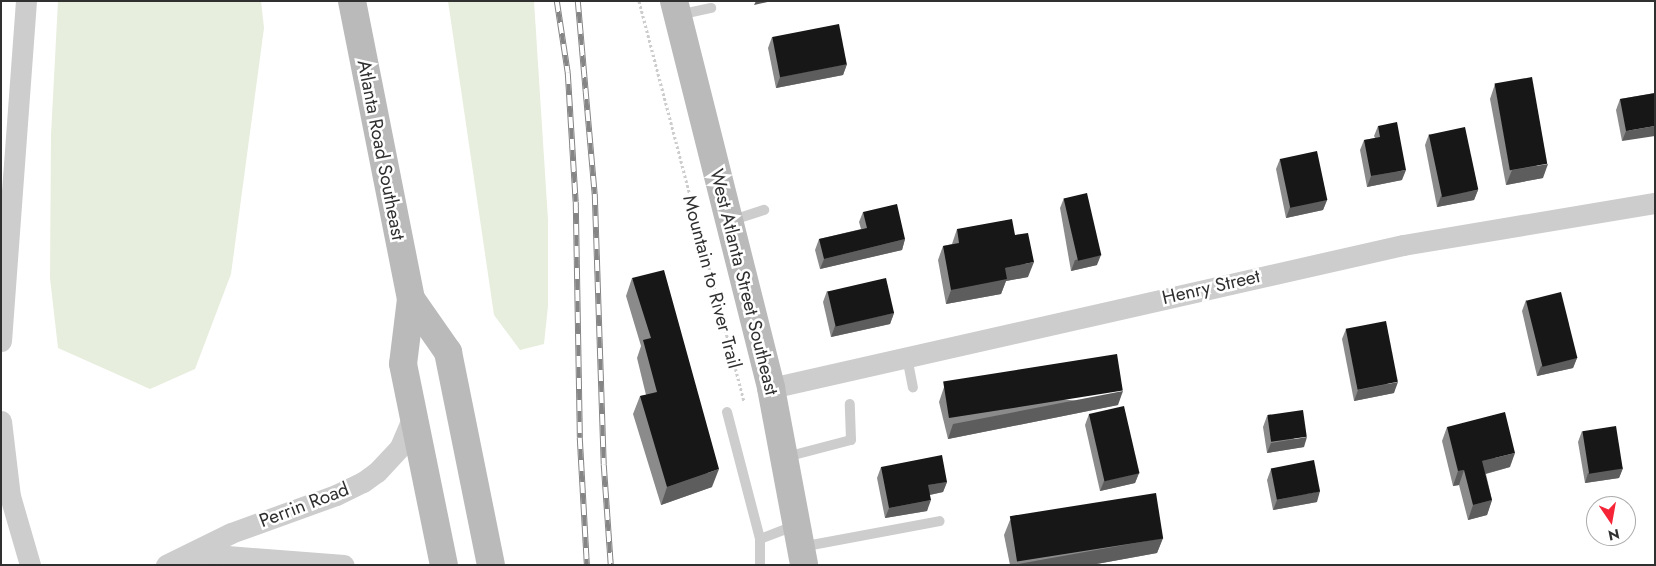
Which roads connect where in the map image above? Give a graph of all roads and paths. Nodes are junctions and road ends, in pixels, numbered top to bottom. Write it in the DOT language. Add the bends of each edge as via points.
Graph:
graph roads {
  1 [pos="26,1"];
  2 [pos="639,1"];
  3 [pos="352,8"];
  4 [pos="675,8"];
  5 [pos="711,8"];
  6 [pos="1655,203"];
  7 [pos="764,210"];
  8 [pos="729,221"];
  9 [pos="410,299"];
  10 [pos="1,341"];
  11 [pos="906,357"];
  12 [pos="913,386"];
  13 [pos="771,388"];
  14 [pos="850,404"];
  15 [pos="744,405"];
  16 [pos="727,412"];
  17 [pos="414,414"];
  18 [pos="1,421"];
  19 [pos="784,458"];
  20 [pos="940,521"];
  21 [pos="760,540"];
  22 [pos="800,546"];
  23 [pos="30,565"];
  24 [pos="166,565"];
  25 [pos="344,565"];
  26 [pos="444,565"];
  27 [pos="492,565"];
  28 [pos="760,565"];
  1 -- 10 [label="street"];
  2 -- 15 [label="path, Mountain to River Trail"];
  3 -- 9 [label="main road, Atlanta Road Southeast"];
  4 -- 5 [label="lane"];
  4 -- 8 [label="main road, West Atlanta Street Southeast"];
  6 -- 11 [label="street, Henry Street" via="1404,245"];
  7 -- 8 [label="lane"];
  8 -- 13 [label="main road, West Atlanta Street Southeast"];
  9 -- 17 [label="main road, Atlanta Road Southeast" via="403,364"];
  9 -- 27 [label="main road, Atlanta Road Southeast" via="448,352"];
  11 -- 12 [label="lane"];
  11 -- 13 [label="street, Henry Street"];
  13 -- 19 [label="main road, West Atlanta Street Southeast"];
  14 -- 19 [label="lane" via="852,440"];
  16 -- 21 [label="lane"];
  17 -- 24 [label="street, Perrin Road" via="400,447 363,482 231,533"];
  17 -- 26 [label="main road, Atlanta Road Southeast"];
  18 -- 23 [label="street" via="10,496"];
  19 -- 22 [label="main road, West Atlanta Street Southeast"];
  20 -- 22 [label="lane"];
  21 -- 22 [label="lane"];
  21 -- 28 [label="lane"];
  24 -- 25 [label="street, Perrin Road" via="227,556"];
}
